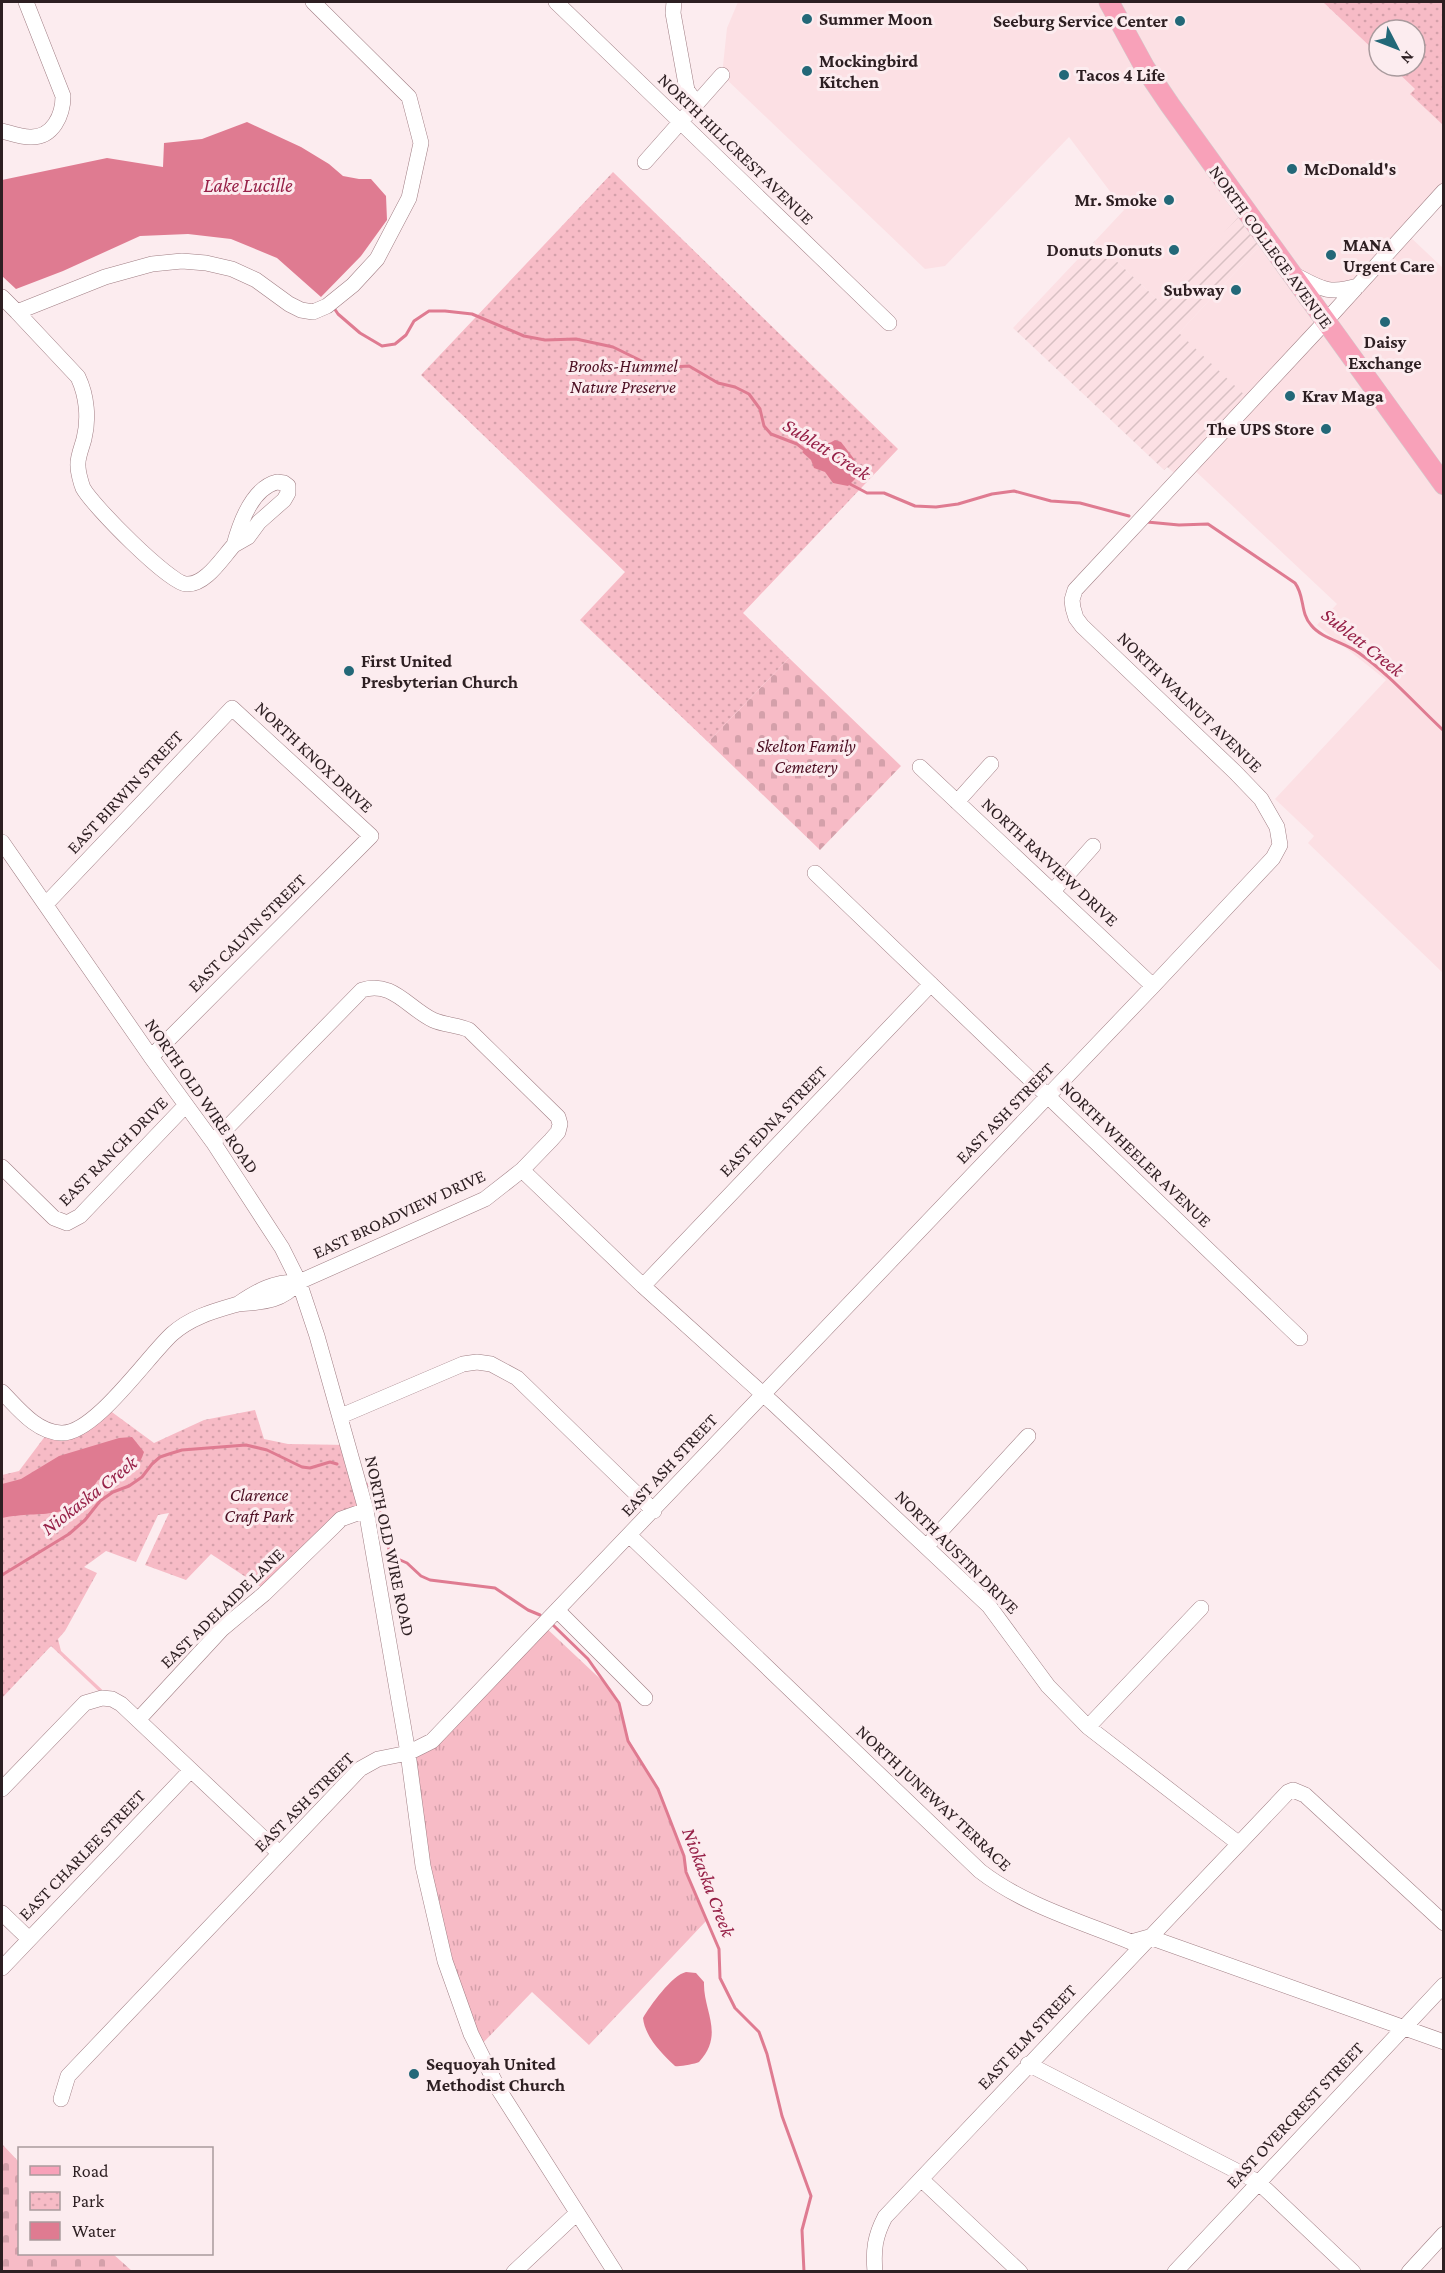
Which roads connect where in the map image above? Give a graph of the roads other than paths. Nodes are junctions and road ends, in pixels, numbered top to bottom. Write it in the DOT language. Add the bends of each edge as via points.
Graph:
graph roads {
  1 [pos="26,2"];
  2 [pos="313,2"];
  3 [pos="556,2"];
  4 [pos="674,2"];
  5 [pos="1109,2"];
  6 [pos="722,75"];
  7 [pos="696,103"];
  8 [pos="680,122"];
  9 [pos="2,131"];
  10 [pos="645,162"];
  11 [pos="1443,191"];
  12 [pos="1290,273"];
  13 [pos="1358,286"];
  14 [pos="2,297"];
  15 [pos="17,312"];
  16 [pos="1325,322"];
  17 [pos="889,323"];
  18 [pos="1443,485"];
  19 [pos="234,545"];
  20 [pos="232,708"];
  21 [pos="991,764"];
  22 [pos="920,767"];
  23 [pos="957,802"];
  24 [pos="1277,827"];
  25 [pos="2,832"];
  26 [pos="370,836"];
  27 [pos="1093,846"];
  28 [pos="5,847"];
  29 [pos="815,873"];
  30 [pos="1053,891"];
  31 [pos="46,904"];
  32 [pos="931,984"];
  33 [pos="1154,987"];
  34 [pos="151,1057"];
  35 [pos="1048,1096"];
  36 [pos="186,1105"];
  37 [pos="213,1142"];
  38 [pos="2,1167"];
  39 [pos="522,1170"];
  40 [pos="299,1282"];
  41 [pos="643,1286"];
  42 [pos="1300,1338"];
  43 [pos="2,1392"];
  44 [pos="762,1395"];
  45 [pos="341,1416"];
  46 [pos="1028,1436"];
  47 [pos="366,1509"];
  48 [pos="654,1511"];
  49 [pos="629,1535"];
  50 [pos="927,1546"];
  51 [pos="1201,1608"];
  52 [pos="557,1610"];
  53 [pos="645,1698"];
  54 [pos="138,1720"];
  55 [pos="1088,1727"];
  56 [pos="408,1753"];
  57 [pos="191,1770"];
  58 [pos="2,1789"];
  59 [pos="1238,1843"];
  60 [pos="279,1853"];
  61 [pos="2,1913"];
  62 [pos="1443,1923"];
  63 [pos="1149,1937"];
  64 [pos="29,1939"];
  65 [pos="2,1968"];
  66 [pos="1443,1985"];
  67 [pos="1403,2027"];
  68 [pos="1443,2042"];
  69 [pos="1028,2064"];
  70 [pos="61,2099"];
  71 [pos="921,2179"];
  72 [pos="1258,2182"];
  73 [pos="577,2213"];
  74 [pos="1443,2234"];
  75 [pos="514,2271"];
  76 [pos="615,2271"];
  77 [pos="875,2271"];
  78 [pos="1020,2271"];
  79 [pos="1175,2271"];
  80 [pos="1353,2271"];
  81 [pos="1409,2271"];
  1 -- 9 [label="street" via="63,96 63,109 50,131 32,138"];
  2 -- 15 [label="street" via="409,97 421,143 410,198 377,260 353,285 313,312 289,304 256,280 232,269 182,261 152,264 105,277"];
  3 -- 8 [label="street, NORTH HILLCREST AVENUE"];
  4 -- 7 [label="street" via="687,90"];
  5 -- 12 [label="main road, NORTH COLLEGE AVENUE" via="1151,77"];
  6 -- 7 [label="street"];
  7 -- 8 [label="street"];
  8 -- 10 [label="street"];
  8 -- 17 [label="street, NORTH HILLCREST AVENUE"];
  11 -- 13 [label="street"];
  12 -- 13 [label="street" via="1327,290"];
  12 -- 16 [label="main road, NORTH COLLEGE AVENUE"];
  13 -- 16 [label="street"];
  14 -- 15 [label="street"];
  15 -- 19 [label="street" via="78,377 84,390 85,435 78,465 83,488 108,519 172,579 186,585 208,575"];
  16 -- 18 [label="main road, NORTH COLLEGE AVENUE"];
  16 -- 24 [label="street, NORTH WALNUT AVENUE" via="1075,590 1072,600 1082,626 1235,772 1261,799"];
  20 -- 26 [label="street, NORTH KNOX DRIVE"];
  20 -- 31 [label="street, EAST BIRWIN STREET"];
  21 -- 23 [label="street"];
  22 -- 23 [label="street, NORTH RAYVIEW DRIVE"];
  23 -- 30 [label="street, NORTH RAYVIEW DRIVE"];
  24 -- 33 [label="street, EAST ASH STREET" via="1280,845 1273,858"];
  25 -- 28 [label="street, NORTH OLD WIRE ROAD"];
  26 -- 34 [label="street, EAST CALVIN STREET"];
  27 -- 30 [label="street"];
  28 -- 31 [label="street, NORTH OLD WIRE ROAD"];
  29 -- 32 [label="street, NORTH WHEELER AVENUE"];
  30 -- 33 [label="street, NORTH RAYVIEW DRIVE"];
  31 -- 34 [label="street, NORTH OLD WIRE ROAD"];
  32 -- 35 [label="street, NORTH WHEELER AVENUE"];
  32 -- 41 [label="street, EAST EDNA STREET"];
  33 -- 35 [label="street, EAST ASH STREET"];
  34 -- 36 [label="street, NORTH OLD WIRE ROAD"];
  35 -- 42 [label="street, NORTH WHEELER AVENUE"];
  35 -- 44 [label="street, EAST ASH STREET"];
  36 -- 37 [label="street, NORTH OLD WIRE ROAD"];
  36 -- 38 [label="street, EAST RANCH DRIVE" via="80,1216 67,1223 54,1218"];
  37 -- 39 [label="street, EAST BROADVIEW DRIVE" via="362,990 373,987 395,993 436,1021 469,1030 558,1117 558,1132"];
  37 -- 40 [label="street, NORTH OLD WIRE ROAD" via="282,1248"];
  39 -- 40 [label="street, EAST BROADVIEW DRIVE" via="478,1202"];
  39 -- 41 [label="street, NORTH AUSTIN DRIVE"];
  40 -- 43 [label="street, EAST BROADVIEW DRIVE" via="284,1281 182,1326 94,1418 78,1429 62,1433 45,1430"];
  40 -- 45 [label="street, NORTH OLD WIRE ROAD"];
  41 -- 44 [label="street, NORTH AUSTIN DRIVE"];
  44 -- 48 [label="street, EAST ASH STREET"];
  44 -- 50 [label="street, NORTH AUSTIN DRIVE"];
  45 -- 47 [label="street, NORTH OLD WIRE ROAD"];
  45 -- 48 [label="street" via="463,1364 491,1364 532,1391"];
  46 -- 50 [label="street"];
  47 -- 54 [label="street, EAST ADELAIDE LANE" via="342,1519 222,1629"];
  47 -- 56 [label="street, NORTH OLD WIRE ROAD"];
  48 -- 49 [label="street, EAST ASH STREET"];
  49 -- 52 [label="street, EAST ASH STREET"];
  49 -- 63 [label="street, NORTH JUNEWAY TERRACE" via="996,1884 1018,1897 1131,1942"];
  50 -- 55 [label="street, NORTH AUSTIN DRIVE" via="989,1606 1048,1686"];
  51 -- 55 [label="street"];
  52 -- 53 [label="street"];
  52 -- 56 [label="street, EAST ASH STREET" via="432,1741"];
  54 -- 57 [label="street"];
  54 -- 58 [label="street" via="112,1699 93,1699 77,1710"];
  55 -- 59 [label="street, NORTH AUSTIN DRIVE"];
  56 -- 60 [label="street, EAST ASH STREET" via="378,1759 360,1769"];
  56 -- 73 [label="street, NORTH OLD WIRE ROAD" via="426,1878 445,1961 460,2005 499,2090"];
  57 -- 60 [label="street"];
  57 -- 64 [label="street, EAST CHARLEE STREET"];
  59 -- 62 [label="street" via="1282,1796 1300,1791"];
  59 -- 63 [label="street, EAST ELM STREET"];
  60 -- 70 [label="street, EAST ASH STREET" via="68,2076"];
  61 -- 64 [label="street"];
  63 -- 67 [label="street, NORTH JUNEWAY TERRACE"];
  63 -- 69 [label="street, EAST ELM STREET"];
  64 -- 65 [label="street, EAST CHARLEE STREET"];
  66 -- 67 [label="street, EAST OVERCREST STREET"];
  67 -- 68 [label="street, NORTH JUNEWAY TERRACE"];
  67 -- 72 [label="street, EAST OVERCREST STREET"];
  69 -- 71 [label="street, EAST ELM STREET"];
  69 -- 72 [label="street"];
  71 -- 77 [label="street, EAST ELM STREET" via="885,2217 877,2232 873,2248"];
  71 -- 78 [label="street"];
  72 -- 79 [label="street, EAST OVERCREST STREET"];
  72 -- 80 [label="street"];
  73 -- 75 [label="street"];
  73 -- 76 [label="street, NORTH OLD WIRE ROAD"];
  74 -- 81 [label="street"];
}
